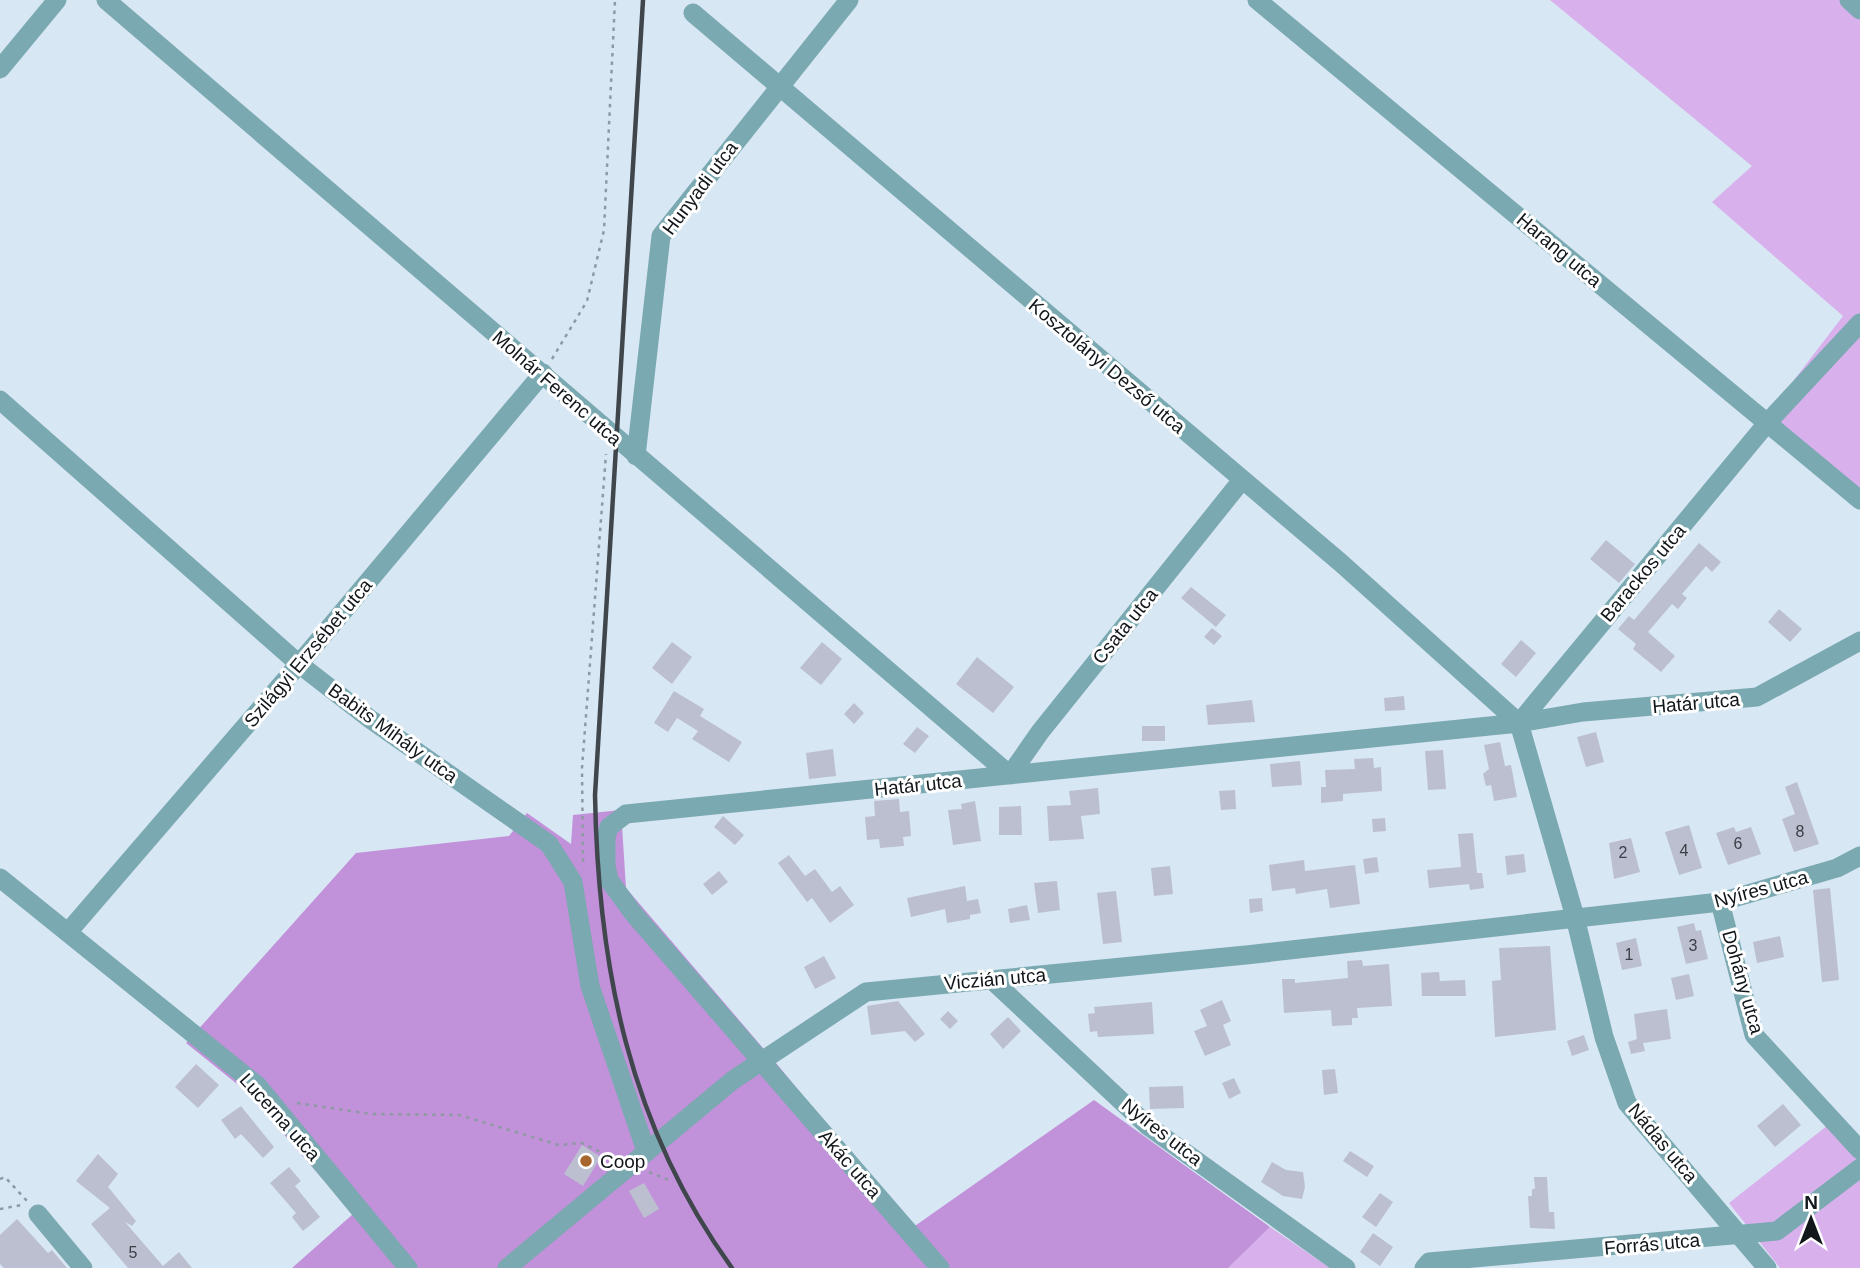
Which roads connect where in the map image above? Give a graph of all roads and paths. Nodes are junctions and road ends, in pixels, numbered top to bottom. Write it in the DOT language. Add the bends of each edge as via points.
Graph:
graph roads {
  1 [pos="57,0"];
  2 [pos="106,0"];
  3 [pos="615,0"];
  4 [pos="849,0"];
  5 [pos="1257,0"];
  6 [pos="1849,0"];
  7 [pos="1860,10"];
  8 [pos="693,13"];
  9 [pos="0,69"];
  10 [pos="777,88"];
  11 [pos="1860,323"];
  12 [pos="543,373"];
  13 [pos="0,400"];
  14 [pos="1768,422"];
  15 [pos="608,432"];
  16 [pos="636,456"];
  17 [pos="1242,480"];
  18 [pos="1860,500"];
  19 [pos="1860,641"];
  20 [pos="299,664"];
  21 [pos="1519,723"];
  22 [pos="1010,775"];
  23 [pos="1860,856"];
  24 [pos="583,870"];
  25 [pos="0,878"];
  26 [pos="1720,902"];
  27 [pos="1576,917"];
  28 [pos="69,931"];
  29 [pos="992,980"];
  30 [pos="760,1061"];
  31 [pos="264,1094"];
  32 [pos="1860,1150"];
  33 [pos="646,1151"];
  34 [pos="629,1164"];
  35 [pos="1860,1168"];
  36 [pos="0,1173"];
  37 [pos="5,1177"];
  38 [pos="0,1179"];
  39 [pos="668,1180"];
  40 [pos="0,1209"];
  41 [pos="38,1214"];
  42 [pos="1743,1237"];
  43 [pos="83,1268"];
  44 [pos="408,1268"];
  45 [pos="507,1268"];
  46 [pos="940,1268"];
  47 [pos="1346,1268"];
  48 [pos="1424,1268"];
  49 [pos="1767,1268"];
  1 -- 9 [label="street"];
  2 -- 12 [label="street, Molnár Ferenc utca"];
  3 -- 12 [label="path" via="604,230 587,301"];
  4 -- 10 [label="street, Hunyadi utca"];
  5 -- 14 [label="street, Harang utca"];
  6 -- 7 [label="street"];
  8 -- 10 [label="street, Kosztolányi Dezső utca"];
  10 -- 16 [label="street, Hunyadi utca" via="661,236"];
  10 -- 17 [label="street, Kosztolányi Dezső utca"];
  11 -- 14 [label="street, Barackos utca"];
  12 -- 15 [label="street, Molnár Ferenc utca"];
  12 -- 20 [label="street, Szilágyi Erzsébet utca"];
  13 -- 20 [label="street, Babits Mihály utca"];
  14 -- 18 [label="street, Harang utca"];
  14 -- 21 [label="street, Barackos utca"];
  15 -- 16 [label="street, Molnár Ferenc utca"];
  15 -- 24 [label="path" via="582,768"];
  16 -- 22 [label="street, Molnár Ferenc utca"];
  17 -- 21 [label="street, Kosztolányi Dezső utca"];
  17 -- 22 [label="street, Csata utca"];
  19 -- 21 [label="street, Határ utca" via="1757,697 1583,712"];
  20 -- 28 [label="street, Szilágyi Erzsébet utca"];
  20 -- 33 [label="street, Babits Mihály utca" via="550,844 573,882 590,985"];
  21 -- 22 [label="street, Határ utca"];
  21 -- 27 [label="street"];
  22 -- 30 [label="street, Határ utca" via="648,811 626,814 609,827 609,880"];
  23 -- 26 [label="street, Nyíres utca" via="1837,869"];
  25 -- 28 [label="street, Lucerna utca"];
  26 -- 27 [label="street, Nyíres utca"];
  26 -- 32 [label="street, Dohány utca" via="1754,1035"];
  27 -- 29 [label="street, Viczián utca"];
  27 -- 42 [label="street, Nádas utca" via="1604,1037 1627,1103"];
  28 -- 31 [label="street, Lucerna utca"];
  29 -- 30 [label="street, Viczián utca" via="866,992"];
  29 -- 47 [label="street, Nyíres utca" via="1148,1126"];
  30 -- 33 [label="street, Viczián utca"];
  30 -- 46 [label="street, Akác utca"];
  31 -- 34 [label="path" via="313,1107 372,1114 459,1115 559,1145 582,1143"];
  31 -- 44 [label="street, Lucerna utca"];
  33 -- 34 [label="street, Viczián utca"];
  34 -- 39 [label="path"];
  34 -- 45 [label="street, Viczián utca"];
  35 -- 42 [label="street, Forrás utca" via="1777,1231"];
  36 -- 37 [label="path"];
  37 -- 38 [label="path"];
  37 -- 40 [label="path" via="28,1203"];
  41 -- 43 [label="street"];
  42 -- 48 [label="street, Forrás utca" via="1429,1262"];
  42 -- 49 [label="street, Nádas utca"];
}
